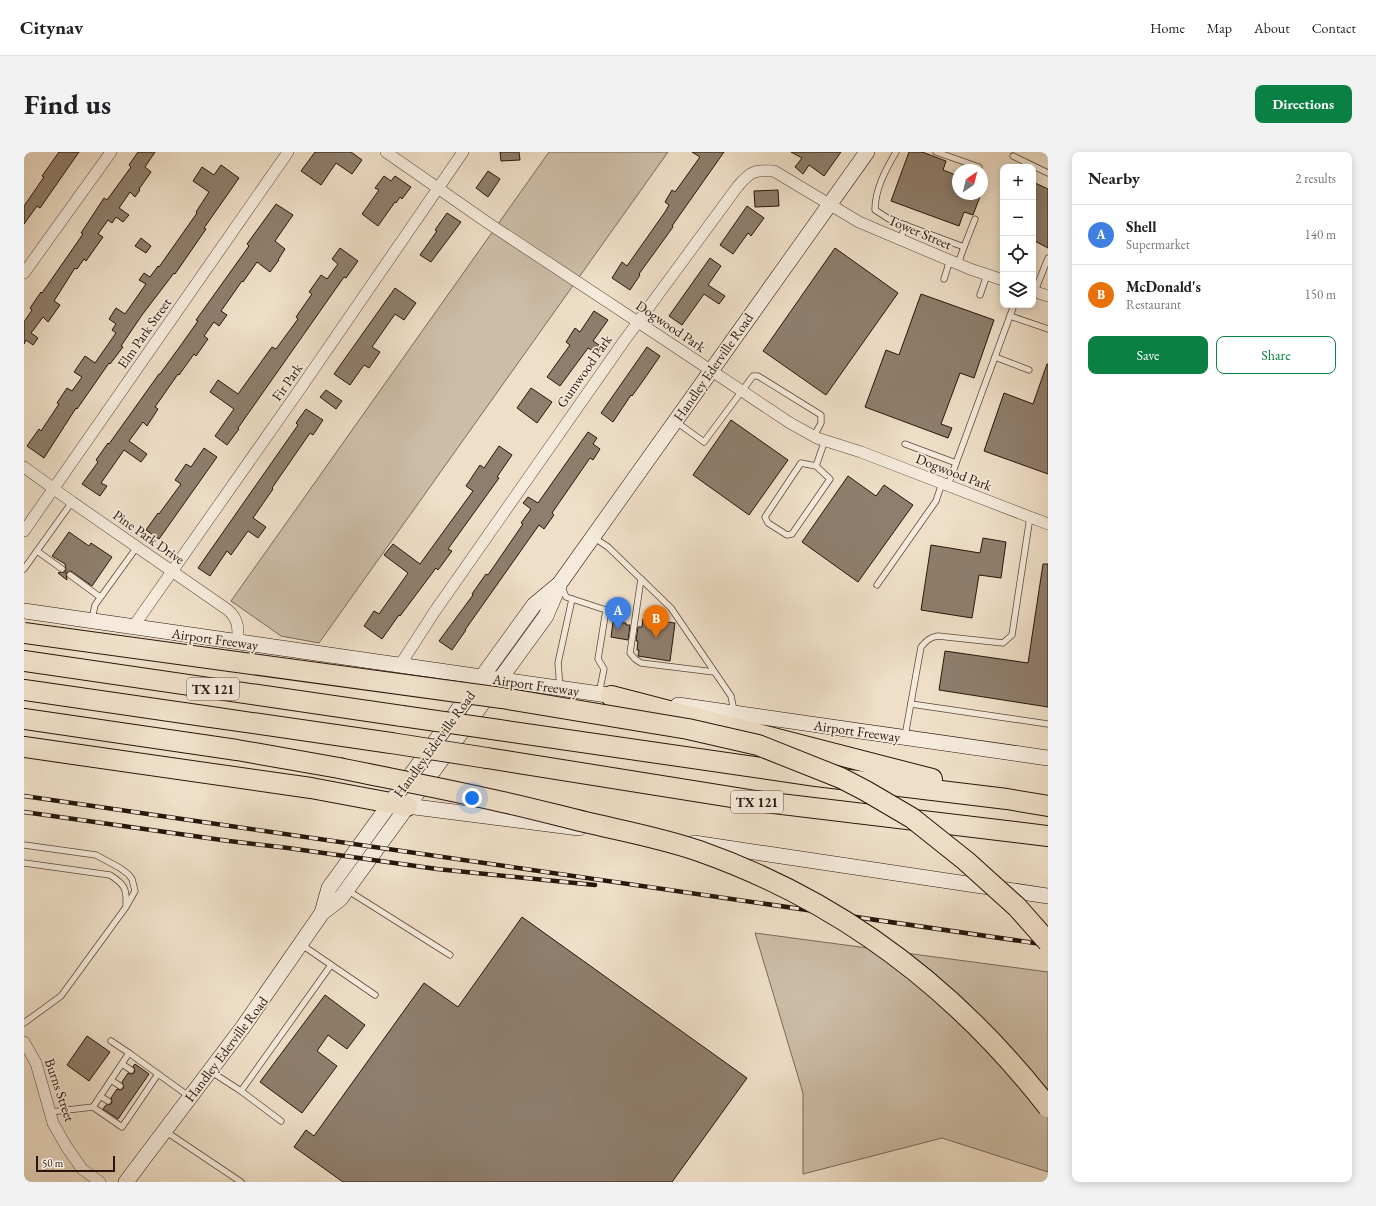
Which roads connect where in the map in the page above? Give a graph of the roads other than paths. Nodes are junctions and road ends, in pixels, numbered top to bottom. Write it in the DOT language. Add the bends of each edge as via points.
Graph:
graph roads {
  1 [pos="111,152"];
  2 [pos="288,152"];
  3 [pos="386,152"];
  4 [pos="463,152"];
  5 [pos="867,152"];
  6 [pos="896,152"];
  7 [pos="936,152"];
  8 [pos="1013,156"];
  9 [pos="970,164"];
  10 [pos="1048,173"];
  11 [pos="438,189"];
  12 [pos="829,204"];
  13 [pos="975,219"];
  14 [pos="906,225"];
  15 [pos="900,239"];
  16 [pos="964,247"];
  17 [pos="1048,258"];
  18 [pos="954,262"];
  19 [pos="24,273"];
  20 [pos="987,275"];
  21 [pos="944,279"];
  22 [pos="1000,279"];
  23 [pos="1036,286"];
  24 [pos="1036,292"];
  25 [pos="980,295"];
  26 [pos="1048,296"];
  27 [pos="1013,308"];
  28 [pos="1010,316"];
  29 [pos="638,322"];
  30 [pos="1048,329"];
  31 [pos="995,357"];
  32 [pos="711,370"];
  33 [pos="1029,370"];
  34 [pos="742,391"];
  35 [pos="675,421"];
  36 [pos="819,438"];
  37 [pos="905,444"];
  38 [pos="956,463"];
  39 [pos="816,466"];
  40 [pos="24,467"];
  41 [pos="945,484"];
  42 [pos="53,489"];
  43 [pos="72,502"];
  44 [pos="1030,517"];
  45 [pos="1048,524"];
  46 [pos="24,531"];
  47 [pos="593,537"];
  48 [pos="137,547"];
  49 [pos="37,551"];
  50 [pos="24,569"];
  51 [pos="62,569"];
  52 [pos="171,570"];
  53 [pos="70,575"];
  54 [pos="641,579"];
  55 [pos="560,583"];
  56 [pos="877,585"];
  57 [pos="100,597"];
  58 [pos="572,599"];
  59 [pos="24,611"];
  60 [pos="92,621"];
  61 [pos="133,627"];
  62 [pos="24,633"];
  63 [pos="238,642"];
  64 [pos="24,661"];
  65 [pos="400,665"];
  66 [pos="714,672"];
  67 [pos="482,677"];
  68 [pos="499,680"];
  69 [pos="560,688"];
  70 [pos="24,690"];
  71 [pos="605,695"];
  72 [pos="911,704"];
  73 [pos="734,714"];
  74 [pos="24,719"];
  75 [pos="1048,724"];
  76 [pos="904,738"];
  77 [pos="24,747"];
  78 [pos="1048,758"];
  79 [pos="1007,799"];
  80 [pos="399,805"];
  81 [pos="1048,806"];
  82 [pos="1048,837"];
  83 [pos="24,845"];
  84 [pos="24,863"];
  85 [pos="347,890"];
  86 [pos="1048,896"];
  87 [pos="126,907"];
  88 [pos="322,913"];
  89 [pos="1048,942"];
  90 [pos="301,944"];
  91 [pos="450,954"];
  92 [pos="331,965"];
  93 [pos="375,995"];
  94 [pos="24,1023"];
  95 [pos="111,1041"];
  96 [pos="24,1042"];
  97 [pos="129,1054"];
  98 [pos="122,1064"];
  99 [pos="130,1070"];
  100 [pos="210,1071"];
  101 [pos="158,1074"];
  102 [pos="112,1080"];
  103 [pos="145,1080"];
  104 [pos="151,1084"];
  105 [pos="120,1086"];
  106 [pos="241,1091"];
  107 [pos="100,1096"];
  108 [pos="134,1096"];
  109 [pos="190,1098"];
  110 [pos="140,1100"];
  111 [pos="108,1102"];
  112 [pos="93,1107"];
  113 [pos="1048,1107"];
  114 [pos="50,1112"];
  115 [pos="123,1112"];
  116 [pos="129,1116"];
  117 [pos="281,1121"];
  118 [pos="165,1131"];
  119 [pos="100,1182"];
  120 [pos="126,1182"];
  121 [pos="241,1182"];
  1 -- 19 [label="street"];
  2 -- 42 [label="street, Elm Park Street"];
  3 -- 11 [label="street, Dogwood Park"];
  4 -- 11 [label="street, Fir Park"];
  5 -- 12 [label="main road, Handley Ederville Road"];
  6 -- 14 [label="lane" via="886,168 875,201 875,210 889,219"];
  7 -- 9 [label="lane"];
  8 -- 10 [label="lane"];
  11 -- 29 [label="street, Dogwood Park"];
  11 -- 52 [label="street, Fir Park"];
  12 -- 15 [label="street, Tower Street" via="859,222"];
  12 -- 29 [label="street, Gumwood Park" via="774,171 760,170 748,174"];
  12 -- 32 [label="main road, Handley Ederville Road"];
  13 -- 16 [label="lane"];
  14 -- 15 [label="lane"];
  14 -- 16 [label="lane"];
  15 -- 18 [label="street, Tower Street"];
  16 -- 18 [label="lane"];
  17 -- 23 [label="lane"];
  18 -- 20 [label="street, Tower Street"];
  18 -- 21 [label="lane"];
  20 -- 22 [label="street, Tower Street"];
  20 -- 25 [label="lane"];
  24 -- 26 [label="street"];
  27 -- 28 [label="lane"];
  28 -- 30 [label="lane"];
  28 -- 31 [label="lane"];
  29 -- 32 [label="street, Dogwood Park"];
  29 -- 65 [label="street, Gumwood Park" via="435,611"];
  31 -- 33 [label="lane"];
  31 -- 38 [label="lane"];
  32 -- 34 [label="street, Dogwood Park"];
  32 -- 35 [label="main road, Handley Ederville Road"];
  34 -- 35 [label="lane" via="704,442"];
  34 -- 36 [label="street, Dogwood Park" via="790,423"];
  34 -- 36 [label="lane" via="753,376 758,376 792,396 821,415"];
  35 -- 47 [label="main road, Handley Ederville Road"];
  36 -- 39 [label="lane"];
  36 -- 41 [label="street, Dogwood Park"];
  37 -- 38 [label="lane"];
  38 -- 41 [label="lane"];
  39 -- 39 [label="lane" via="830,479 792,534 786,535 768,523 766,517 801,463"];
  40 -- 42 [label="street, Pine Park Drive"];
  41 -- 44 [label="street, Dogwood Park"];
  41 -- 56 [label="lane" via="936,501"];
  42 -- 43 [label="street, Pine Park Drive"];
  42 -- 46 [label="street, Elm Park Street"];
  43 -- 48 [label="street, Pine Park Drive"];
  43 -- 49 [label="lane"];
  44 -- 45 [label="street, Dogwood Park"];
  44 -- 72 [label="lane" via="1012,635 1003,643 932,637 921,647"];
  47 -- 54 [label="lane" via="608,547"];
  47 -- 55 [label="main road, Handley Ederville Road"];
  48 -- 52 [label="street, Pine Park Drive"];
  48 -- 57 [label="lane"];
  49 -- 50 [label="lane"];
  49 -- 51 [label="lane"];
  52 -- 61 [label="street, Fir Park"];
  52 -- 63 [label="street, Pine Park Drive" via="234,615 238,625"];
  53 -- 57 [label="lane"];
  54 -- 66 [label="lane" via="671,608"];
  54 -- 66 [label="lane" via="630,653 635,660 641,663"];
  55 -- 58 [label="lane" via="566,597"];
  55 -- 67 [label="main road, Handley Ederville Road" via="534,605"];
  55 -- 68 [label="main road, Handley Ederville Road" via="546,616"];
  57 -- 60 [label="lane" via="95,604"];
  58 -- 69 [label="lane" via="558,663"];
  58 -- 71 [label="lane" via="606,610 598,659 604,669"];
  59 -- 60 [label="main road, Airport Freeway"];
  60 -- 61 [label="main road, Airport Freeway"];
  61 -- 63 [label="main road, Airport Freeway"];
  62 -- 89 [label="highway, bridge" via="502,698 688,729 758,745 842,778 912,818 966,860 1017,907"];
  63 -- 65 [label="main road, Airport Freeway"];
  64 -- 79 [label="highway, TX 121, bridge" via="816,776"];
  65 -- 67 [label="main road, Airport Freeway"];
  66 -- 73 [label="lane" via="731,696"];
  67 -- 68 [label="main road, Airport Freeway"];
  67 -- 80 [label="main road, Handley Ederville Road"];
  68 -- 69 [label="main road, Airport Freeway"];
  68 -- 80 [label="main road, Handley Ederville Road"];
  69 -- 71 [label="main road, Airport Freeway"];
  70 -- 82 [label="highway, TX 121, bridge" via="391,743 756,801"];
  71 -- 73 [label="main road, Airport Freeway"];
  71 -- 79 [label="highway"];
  72 -- 75 [label="lane"];
  72 -- 76 [label="lane"];
  73 -- 76 [label="main road, Airport Freeway"];
  74 -- 113 [label="highway, bridge" via="237,750 497,800 668,841 728,862 770,880 843,919 917,971 986,1034"];
  76 -- 78 [label="main road, Airport Freeway"];
  77 -- 80 [label="highway" via="311,788"];
  79 -- 81 [label="highway, TX 121"];
  80 -- 85 [label="main road, Handley Ederville Road"];
  80 -- 86 [label="main road" via="719,847"];
  80 -- 88 [label="main road, Handley Ederville Road" via="329,888"];
  83 -- 87 [label="lane" via="96,855 120,868 132,880 135,891"];
  84 -- 87 [label="lane" via="110,875 122,883 127,892"];
  85 -- 88 [label="main road, Handley Ederville Road"];
  85 -- 91 [label="lane"];
  87 -- 94 [label="lane" via="61,996"];
  88 -- 90 [label="main road, Handley Ederville Road"];
  90 -- 92 [label="lane"];
  90 -- 100 [label="main road, Handley Ederville Road"];
  92 -- 93 [label="lane"];
  92 -- 106 [label="lane"];
  95 -- 97 [label="lane"];
  96 -- 114 [label="street, Burns Street" via="36,1063"];
  97 -- 98 [label="lane"];
  97 -- 101 [label="lane"];
  98 -- 99 [label="lane"];
  98 -- 102 [label="lane"];
  100 -- 106 [label="lane"];
  100 -- 109 [label="main road, Handley Ederville Road"];
  101 -- 104 [label="lane"];
  101 -- 109 [label="lane"];
  102 -- 105 [label="lane"];
  102 -- 107 [label="lane"];
  103 -- 104 [label="lane"];
  104 -- 110 [label="lane"];
  106 -- 117 [label="lane"];
  107 -- 111 [label="lane"];
  107 -- 112 [label="lane"];
  108 -- 110 [label="lane"];
  109 -- 118 [label="main road, Handley Ederville Road"];
  110 -- 116 [label="lane"];
  112 -- 114 [label="lane"];
  112 -- 116 [label="lane" via="122,1127"];
  114 -- 119 [label="street, Burns Street" via="53,1123 82,1169"];
  115 -- 116 [label="lane"];
  118 -- 120 [label="main road, Handley Ederville Road"];
  118 -- 121 [label="lane"];
}
